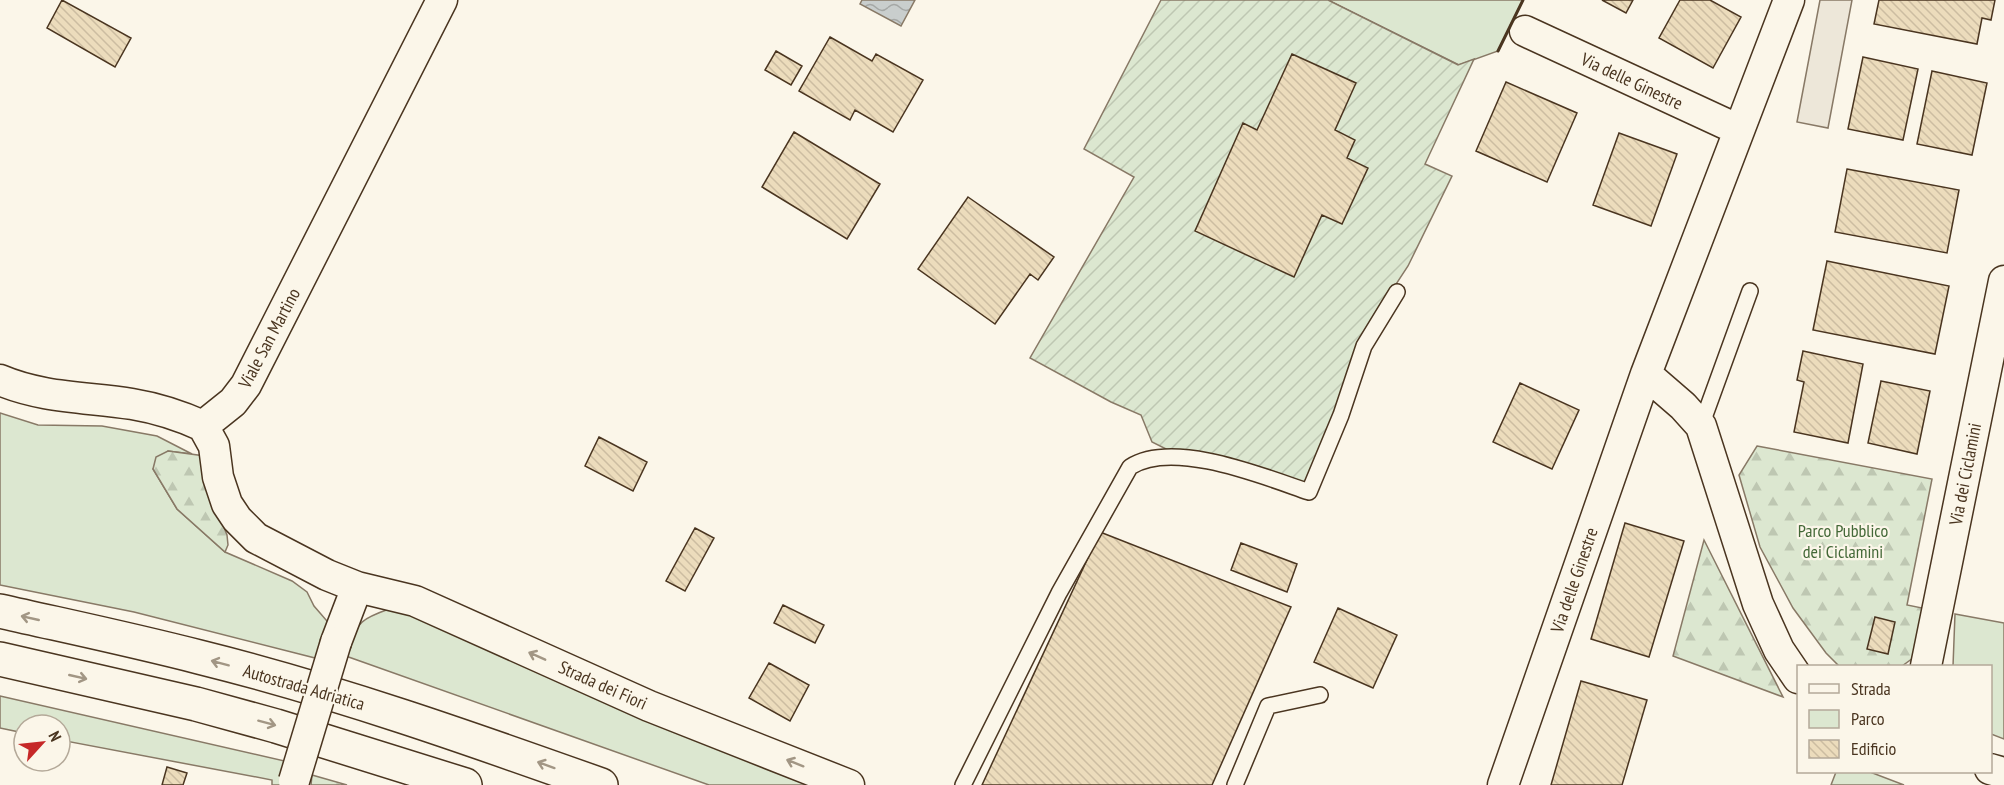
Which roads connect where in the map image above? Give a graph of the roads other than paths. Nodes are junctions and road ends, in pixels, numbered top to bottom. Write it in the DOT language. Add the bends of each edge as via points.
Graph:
graph roads {
  1 [pos="442,0"];
  2 [pos="1790,0"];
  3 [pos="1525,31"];
  4 [pos="1739,130"];
  5 [pos="2004,281"];
  6 [pos="1750,291"];
  7 [pos="1397,292"];
  8 [pos="1646,374"];
  9 [pos="0,380"];
  10 [pos="203,426"];
  11 [pos="1701,426"];
  12 [pos="357,587"];
  13 [pos="0,611"];
  14 [pos="0,659"];
  15 [pos="1926,665"];
  16 [pos="1797,677"];
  17 [pos="1320,695"];
  18 [pos="294,783"];
  19 [pos="465,785"];
  20 [pos="601,785"];
  21 [pos="849,785"];
  22 [pos="963,785"];
  23 [pos="1235,785"];
  24 [pos="1503,785"];
  1 -- 10 [label="street, Viale San Martino" via="246,385 233,402"];
  2 -- 4 [label="street, Via delle Ginestre"];
  3 -- 4 [label="street, Via delle Ginestre"];
  4 -- 8 [label="street, Via delle Ginestre"];
  5 -- 15 [label="street, Via dei Ciclamini"];
  6 -- 11 [label="lane"];
  7 -- 22 [label="lane" via="1364,346 1309,492 1195,458 1153,459 1130,467 1059,593"];
  8 -- 11 [label="street"];
  8 -- 24 [label="street, Via delle Ginestre"];
  9 -- 10 [label="street" via="38,393 135,404 182,416"];
  10 -- 12 [label="street" via="214,446 227,504 237,519 256,538"];
  11 -- 16 [label="street" via="1758,604 1779,650"];
  12 -- 18 [label="street, bridge" via="336,642"];
  21 -- 12 [label="street, Strada dei Fiori, one-way" via="649,706 415,601"];
  20 -- 13 [label="highway, Autostrada Adriatica, one-way" via="411,719 279,679"];
  14 -- 19 [label="highway, one-way" via="196,704"];
  17 -- 23 [label="lane" via="1268,706"];
}
